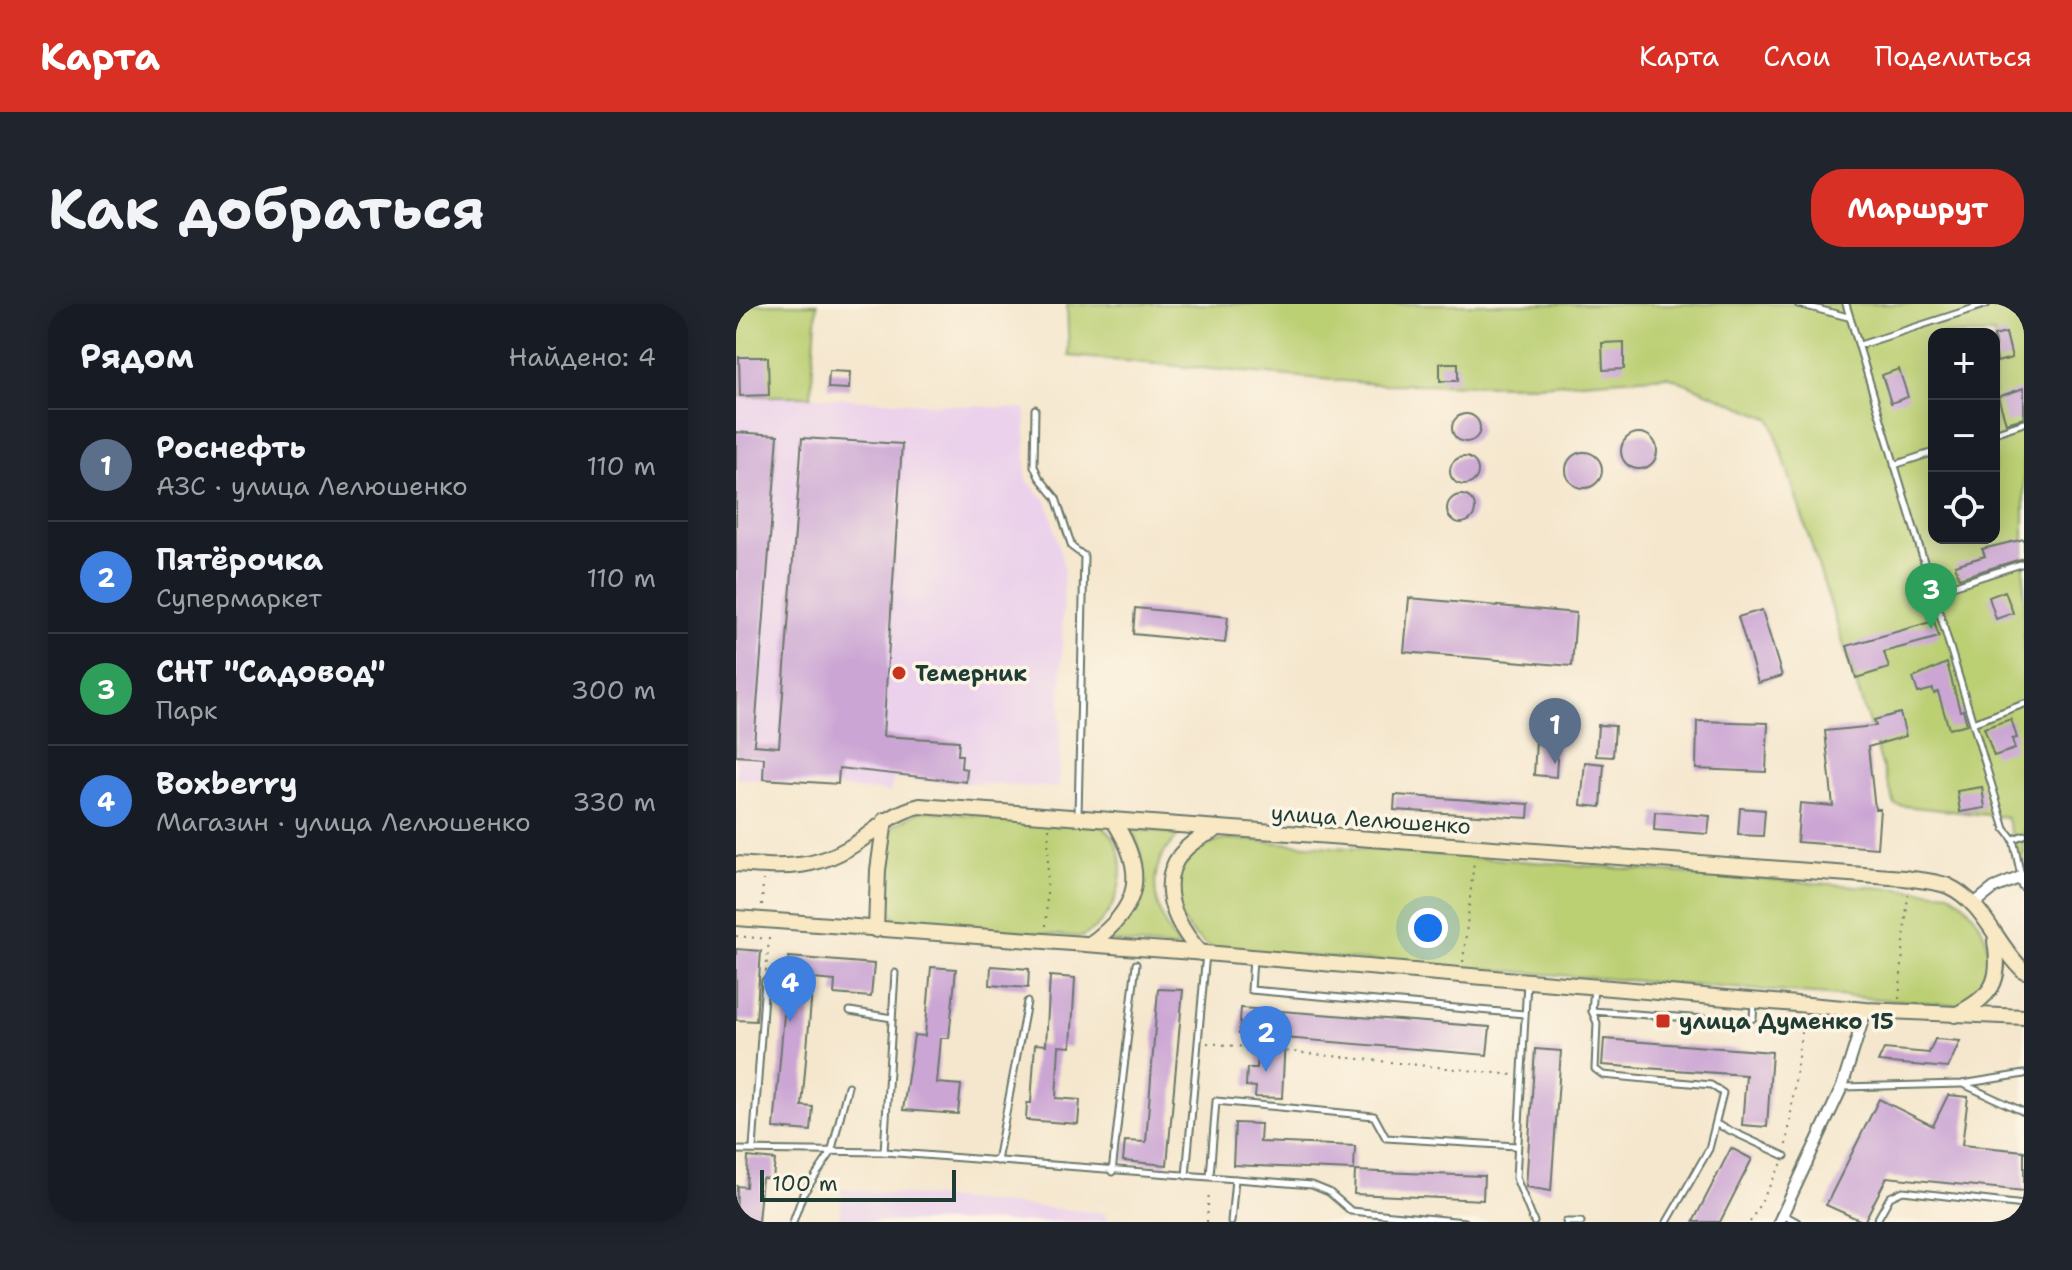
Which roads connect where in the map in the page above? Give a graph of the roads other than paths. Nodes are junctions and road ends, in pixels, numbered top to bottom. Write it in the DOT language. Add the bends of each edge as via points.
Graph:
graph roads {
  1 [pos="1798,304"];
  2 [pos="1846,304"];
  3 [pos="1987,304"];
  4 [pos="1848,317"];
  5 [pos="1860,345"];
  6 [pos="1035,409"];
  7 [pos="2024,423"];
  8 [pos="2000,431"];
  9 [pos="1928,454"];
  10 [pos="1894,465"];
  11 [pos="2024,563"];
  12 [pos="1934,592"];
  13 [pos="2024,704"];
  14 [pos="1975,722"];
  15 [pos="1078,817"];
  16 [pos="885,820"];
  17 [pos="1113,820"];
  18 [pos="1218,830"];
  19 [pos="2024,835"];
  20 [pos="2013,839"];
  21 [pos="736,864"];
  22 [pos="2022,881"];
  23 [pos="1974,904"];
  24 [pos="736,918"];
  25 [pos="876,930"];
  26 [pos="1995,937"];
  27 [pos="1090,944"];
  28 [pos="1204,953"];
  29 [pos="1254,957"];
  30 [pos="1136,964"];
  31 [pos="2024,971"];
  32 [pos="895,973"];
  33 [pos="765,981"];
  34 [pos="1527,981"];
  35 [pos="1594,986"];
  36 [pos="1754,1000"];
  37 [pos="1027,1002"];
  38 [pos="1866,1010"];
  39 [pos="850,1011"];
  40 [pos="1592,1011"];
  41 [pos="1524,1014"];
  42 [pos="1953,1017"];
  43 [pos="2024,1017"];
  44 [pos="892,1018"];
  45 [pos="2024,1074"];
  46 [pos="1962,1084"];
  47 [pos="848,1086"];
  48 [pos="1842,1087"];
  49 [pos="2024,1112"];
  50 [pos="1716,1124"];
  51 [pos="1516,1146"];
  52 [pos="753,1148"];
  53 [pos="736,1150"];
  54 [pos="884,1152"];
  55 [pos="831,1153"];
  56 [pos="1785,1156"];
  57 [pos="997,1161"];
  58 [pos="1112,1172"];
  59 [pos="1186,1176"];
  60 [pos="1210,1176"];
  61 [pos="1235,1179"];
  62 [pos="2024,1205"];
  63 [pos="1781,1218"];
  64 [pos="793,1222"];
  65 [pos="1231,1222"];
  66 [pos="1465,1222"];
  67 [pos="1534,1222"];
  68 [pos="1566,1222"];
  69 [pos="1581,1222"];
  70 [pos="1667,1222"];
  71 [pos="1797,1222"];
  72 [pos="1876,1222"];
  1 -- 4 [label="lane"];
  2 -- 4 [label="lane"];
  3 -- 5 [label="lane"];
  4 -- 5 [label="lane"];
  5 -- 10 [label="lane"];
  6 -- 15 [label="lane" via="1034,466 1056,498 1072,547 1084,556"];
  7 -- 8 [label="lane"];
  9 -- 10 [label="lane"];
  10 -- 12 [label="lane"];
  11 -- 12 [label="lane"];
  12 -- 14 [label="lane"];
  13 -- 14 [label="lane"];
  14 -- 20 [label="lane" via="2005,829"];
  15 -- 16 [label="street, улица Лелюшенко" via="920,806"];
  15 -- 17 [label="street, улица Лелюшенко"];
  16 -- 21 [label="street, улица Лелюшенко" via="836,856 787,869"];
  16 -- 25 [label="street"];
  17 -- 18 [label="street, улица Лелюшенко"];
  17 -- 27 [label="street" via="1130,849 1131,901 1116,925"];
  18 -- 23 [label="street, улица Лелюшенко" via="1909,879 1945,885"];
  18 -- 28 [label="street" via="1187,846 1171,873 1173,915"];
  19 -- 20 [label="lane"];
  20 -- 22 [label="lane"];
  22 -- 23 [label="street" via="1994,888"];
  23 -- 26 [label="street, улица Лелюшенко"];
  24 -- 25 [label="street"];
  25 -- 27 [label="street"];
  26 -- 31 [label="street, улица Лелюшенко"];
  26 -- 42 [label="street" via="1998,961 1991,990 1980,1003"];
  27 -- 28 [label="street"];
  28 -- 29 [label="street"];
  28 -- 59 [label="lane"];
  29 -- 34 [label="street"];
  29 -- 41 [label="lane" via="1251,990"];
  30 -- 58 [label="lane"];
  32 -- 44 [label="lane"];
  33 -- 52 [label="lane"];
  34 -- 35 [label="street"];
  34 -- 41 [label="lane"];
  35 -- 36 [label="street"];
  35 -- 40 [label="lane"];
  36 -- 38 [label="street"];
  36 -- 40 [label="lane" via="1753,1018 1747,1022"];
  37 -- 57 [label="lane"];
  38 -- 42 [label="street"];
  38 -- 48 [label="street"];
  39 -- 44 [label="lane"];
  40 -- 50 [label="lane" via="1597,1023 1595,1069 1603,1075 1711,1085 1723,1093"];
  41 -- 51 [label="lane"];
  42 -- 43 [label="street"];
  44 -- 54 [label="lane"];
  45 -- 46 [label="lane"];
  46 -- 48 [label="lane"];
  46 -- 49 [label="lane"];
  47 -- 55 [label="lane"];
  48 -- 63 [label="street"];
  50 -- 56 [label="lane"];
  50 -- 70 [label="lane" via="1709,1149"];
  51 -- 60 [label="lane" via="1386,1138 1374,1116 1216,1101"];
  51 -- 67 [label="lane" via="1516,1178"];
  52 -- 53 [label="lane"];
  52 -- 55 [label="lane"];
  54 -- 55 [label="lane"];
  54 -- 57 [label="lane"];
  55 -- 64 [label="lane" via="803,1194"];
  57 -- 58 [label="lane"];
  58 -- 59 [label="lane"];
  59 -- 60 [label="lane"];
  60 -- 61 [label="lane"];
  61 -- 65 [label="lane"];
  61 -- 66 [label="lane" via="1312,1185 1351,1211"];
  62 -- 72 [label="lane" via="1903,1191 1890,1197"];
  63 -- 71 [label="lane"];
  68 -- 69 [label="lane"];
}
